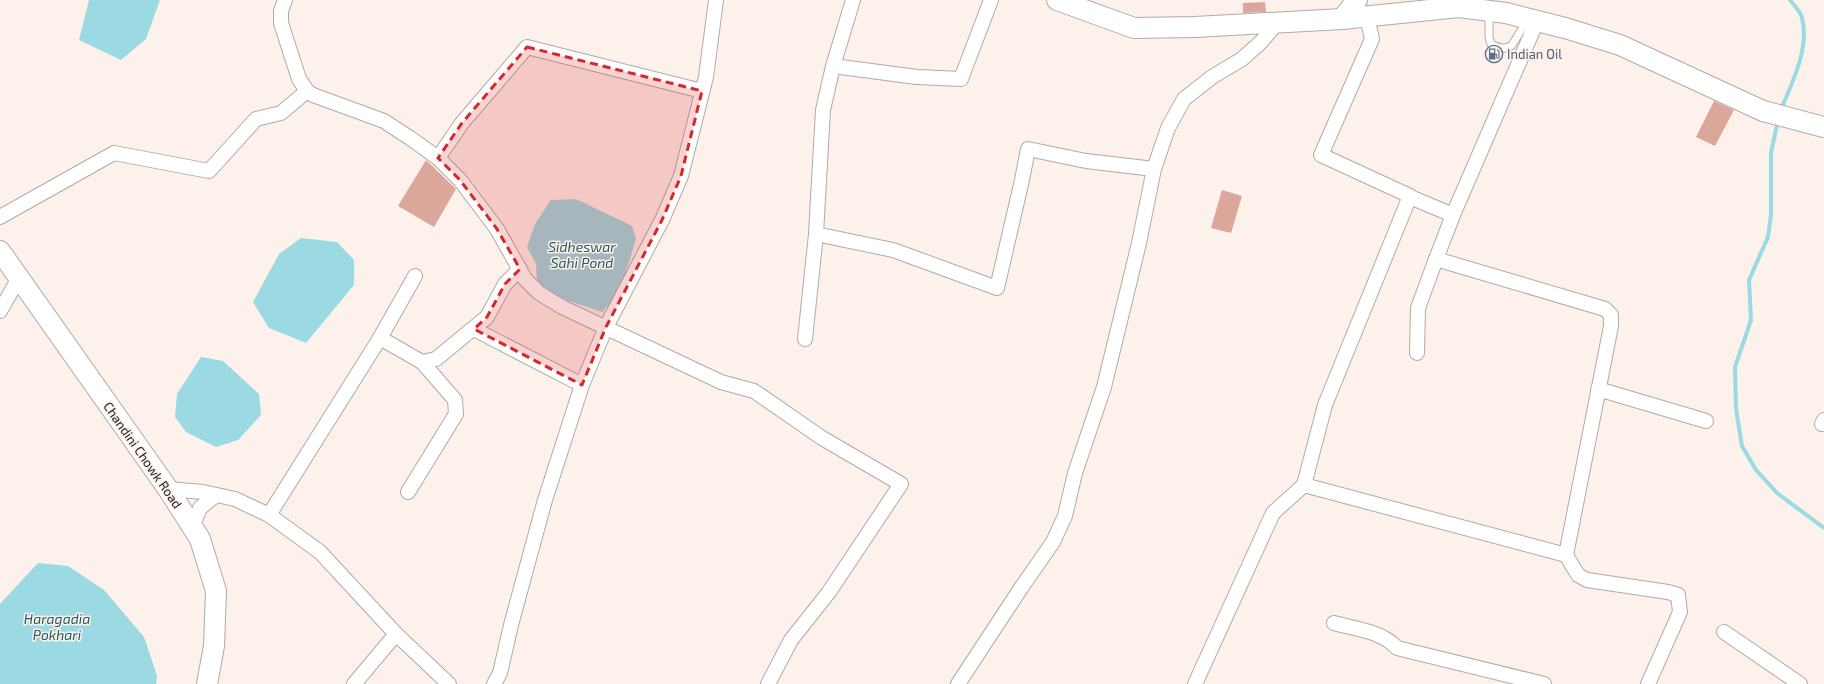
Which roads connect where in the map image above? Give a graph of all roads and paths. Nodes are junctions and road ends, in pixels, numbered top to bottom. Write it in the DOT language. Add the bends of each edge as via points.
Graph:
graph roads {
  1 [pos="285,0"];
  2 [pos="716,0"];
  3 [pos="853,0"];
  4 [pos="991,0"];
  5 [pos="1057,0"];
  6 [pos="1357,0"];
  7 [pos="1458,4"];
  8 [pos="1490,11"];
  9 [pos="1367,17"];
  10 [pos="1342,19"];
  11 [pos="1532,20"];
  12 [pos="1277,23"];
  13 [pos="834,66"];
  14 [pos="307,91"];
  15 [pos="702,91"];
  16 [pos="1824,127"];
  17 [pos="438,158"];
  18 [pos="1154,169"];
  19 [pos="1410,196"];
  20 [pos="1453,215"];
  21 [pos="0,217"];
  22 [pos="816,234"];
  23 [pos="0,251"];
  24 [pos="1436,259"];
  25 [pos="520,269"];
  26 [pos="415,276"];
  27 [pos="19,278"];
  28 [pos="0,311"];
  29 [pos="606,327"];
  30 [pos="474,329"];
  31 [pos="380,338"];
  32 [pos="805,339"];
  33 [pos="1417,352"];
  34 [pos="422,362"];
  35 [pos="582,385"];
  36 [pos="1598,389"];
  37 [pos="1706,421"];
  38 [pos="1304,485"];
  39 [pos="168,489"];
  40 [pos="408,492"];
  41 [pos="216,494"];
  42 [pos="269,516"];
  43 [pos="192,527"];
  44 [pos="1566,554"];
  45 [pos="1334,623"];
  46 [pos="1724,632"];
  47 [pos="396,634"];
  48 [pos="207,684"];
  49 [pos="354,684"];
  50 [pos="449,684"];
  51 [pos="494,684"];
  52 [pos="768,684"];
  53 [pos="958,684"];
  54 [pos="1195,684"];
  55 [pos="1544,684"];
  56 [pos="1648,684"];
  57 [pos="1800,684"];
  1 -- 14 [label="street" via="280,11 281,23 298,79"];
  2 -- 15 [label="street"];
  3 -- 13 [label="street"];
  4 -- 13 [label="street" via="961,79 917,78"];
  5 -- 12 [label="main road" via="1134,28"];
  6 -- 10 [label="main road"];
  7 -- 8 [label="main road"];
  7 -- 9 [label="main road"];
  8 -- 11 [label="main road"];
  8 -- 11 [label="lane" via="1491,44 1503,48 1512,45"];
  9 -- 10 [label="main road"];
  9 -- 19 [label="street" via="1372,39 1321,155"];
  10 -- 12 [label="main road"];
  11 -- 16 [label="main road" via="1620,45 1763,111"];
  11 -- 20 [label="street"];
  12 -- 18 [label="street" via="1242,59 1212,77 1184,99 1168,128"];
  13 -- 22 [label="street" via="823,110"];
  14 -- 17 [label="street" via="384,121"];
  14 -- 21 [label="street" via="281,113 256,119 209,171 114,153"];
  15 -- 17 [label="street" via="527,47 462,123"];
  15 -- 29 [label="street" via="678,184"];
  17 -- 25 [label="street" via="460,180 497,229"];
  18 -- 22 [label="street" via="1086,161 1028,149 997,288 893,250"];
  18 -- 53 [label="street" via="1104,388 1076,473 1065,516 1053,542"];
  19 -- 20 [label="street"];
  19 -- 38 [label="street" via="1324,405"];
  20 -- 24 [label="street"];
  22 -- 32 [label="street"];
  23 -- 27 [label="main road, Chandini Chowk Road"];
  24 -- 33 [label="street" via="1418,308"];
  24 -- 36 [label="street" via="1605,309 1611,314 1611,326"];
  25 -- 29 [label="street" via="525,279 539,293 562,307"];
  25 -- 30 [label="street" via="505,284 487,317"];
  26 -- 31 [label="street"];
  27 -- 28 [label="street"];
  27 -- 39 [label="main road, Chandini Chowk Road"];
  29 -- 35 [label="street"];
  29 -- 52 [label="street" via="721,382 754,391 822,438 901,484 829,592 792,640"];
  30 -- 34 [label="street" via="436,359"];
  30 -- 35 [label="street"];
  31 -- 34 [label="street"];
  31 -- 42 [label="street"];
  34 -- 40 [label="street" via="455,400 456,414"];
  35 -- 51 [label="street" via="545,500 500,673"];
  36 -- 37 [label="street"];
  36 -- 44 [label="street"];
  38 -- 44 [label="street"];
  38 -- 54 [label="street" via="1274,513"];
  39 -- 41 [label="street"];
  39 -- 43 [label="main road, Chandini Chowk Road"];
  41 -- 42 [label="street" via="235,499"];
  41 -- 43 [label="street" via="200,508"];
  42 -- 47 [label="street" via="320,552"];
  43 -- 48 [label="main road, Chandini Chowk Road" via="200,539 216,591 214,646"];
  44 -- 56 [label="street" via="1578,575 1587,580 1678,595 1680,612"];
  45 -- 55 [label="street" via="1390,639 1397,648"];
  46 -- 57 [label="street"];
  47 -- 49 [label="street"];
  47 -- 50 [label="street"];
}
